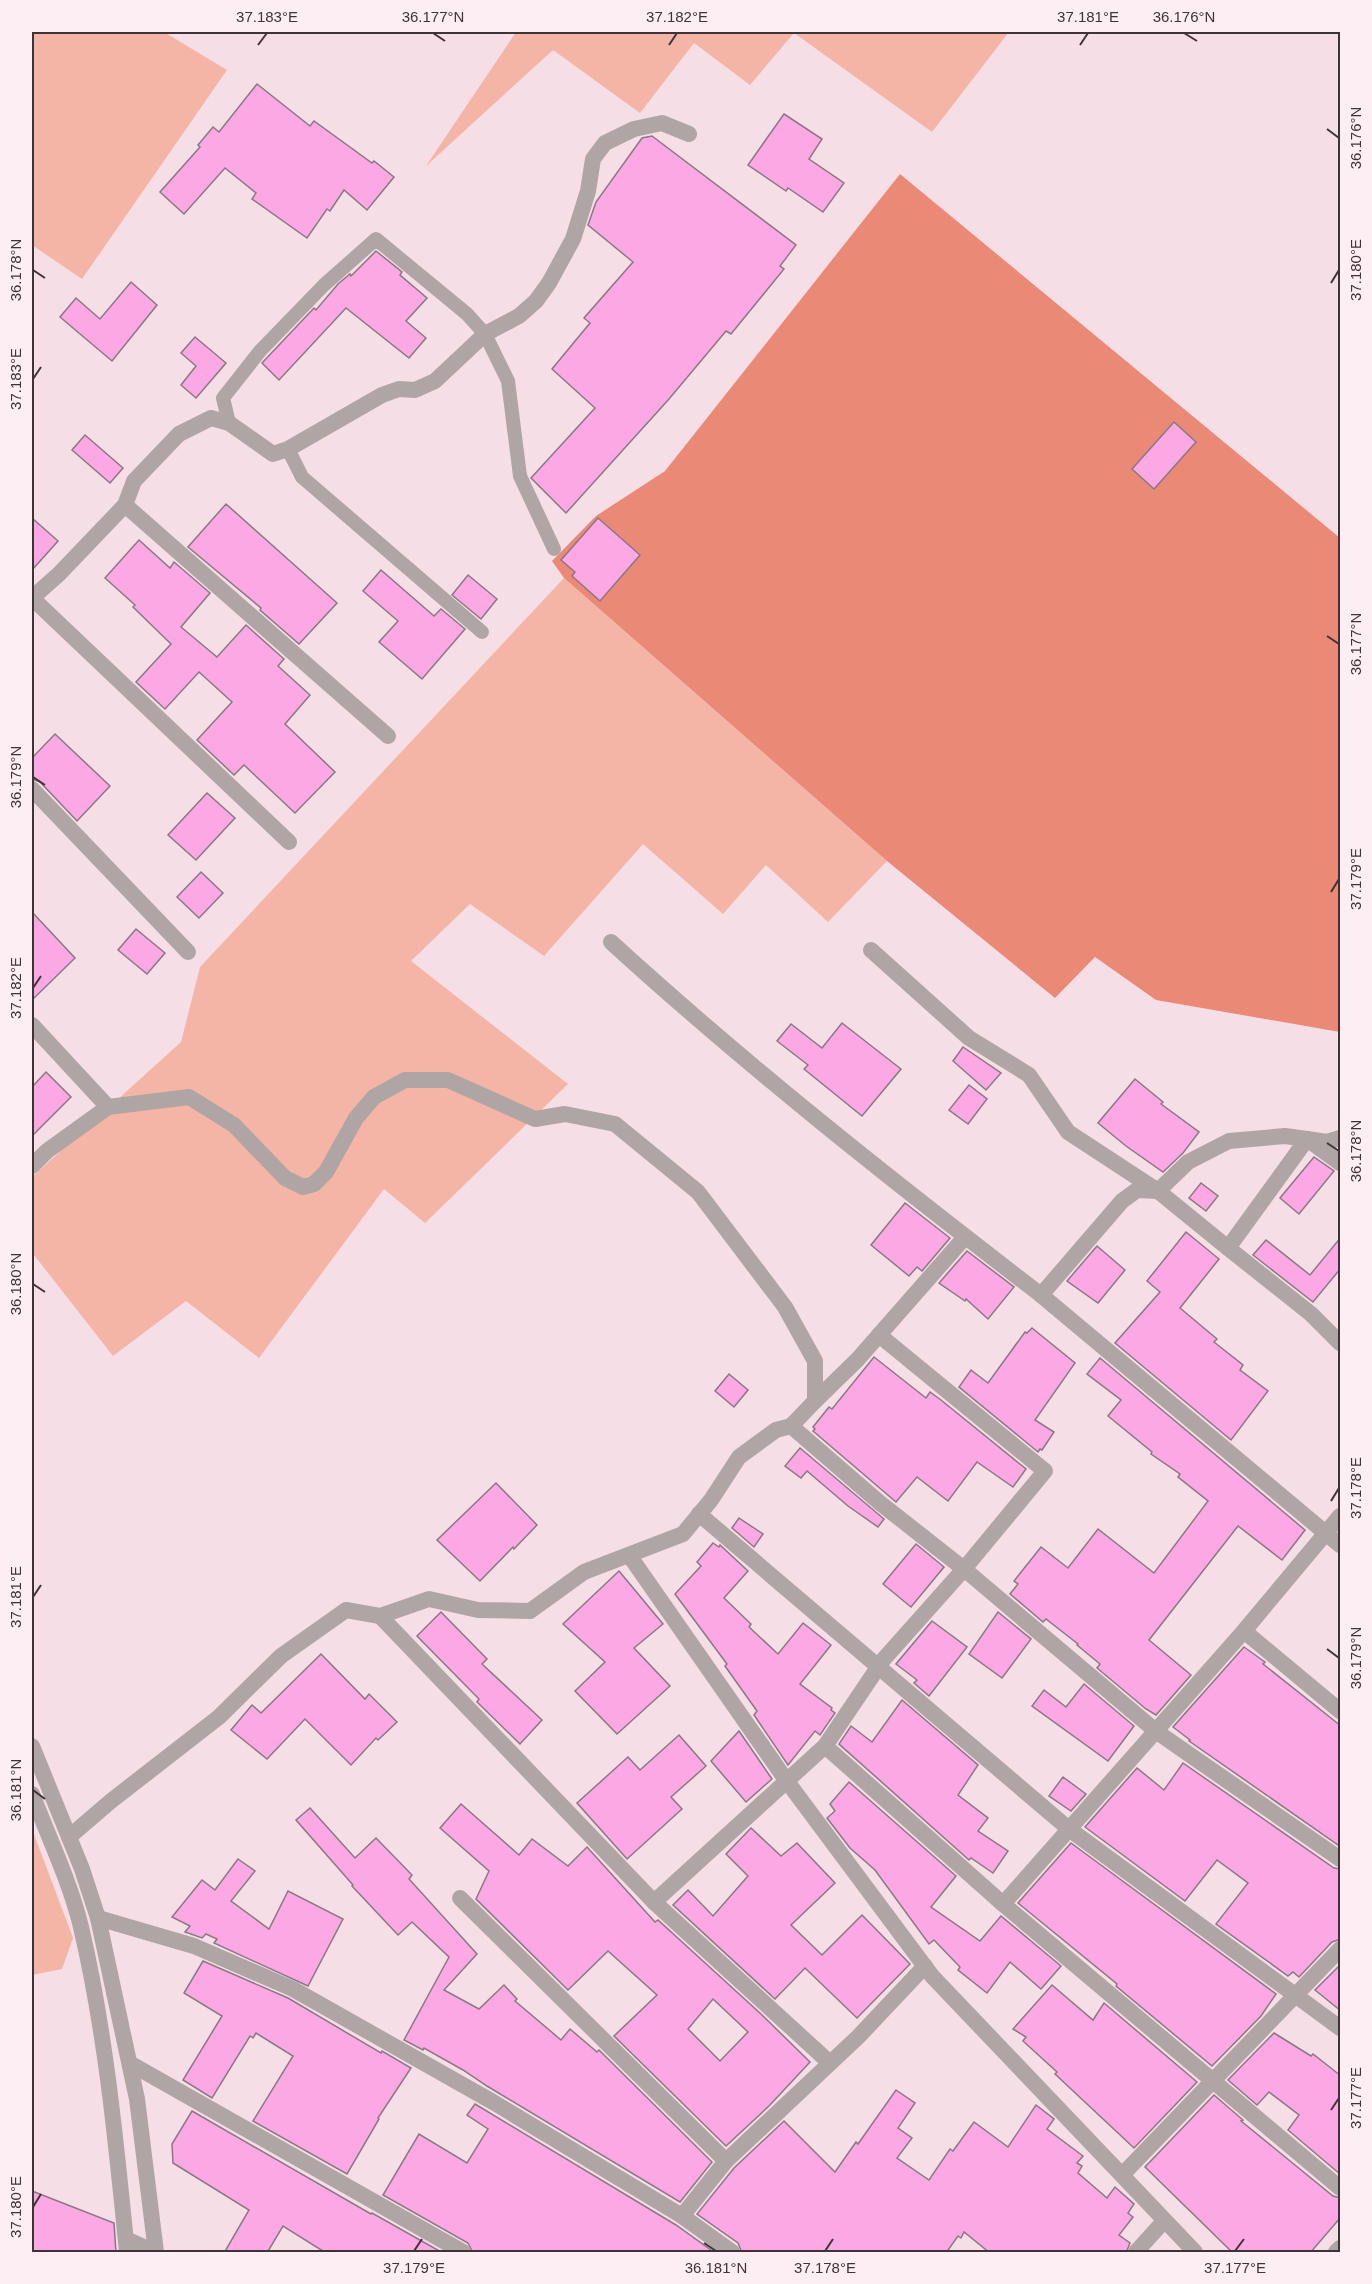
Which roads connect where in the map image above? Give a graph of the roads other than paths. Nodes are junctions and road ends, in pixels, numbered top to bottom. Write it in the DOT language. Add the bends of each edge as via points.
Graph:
graph roads {
  1 [pos="689,134"];
  2 [pos="485,334"];
  3 [pos="229,423"];
  4 [pos="288,448"];
  5 [pos="125,505"];
  6 [pos="554,549"];
  7 [pos="32,598"];
  8 [pos="482,632"];
  9 [pos="388,736"];
  10 [pos="32,789"];
  11 [pos="289,842"];
  12 [pos="611,942"];
  13 [pos="871,950"];
  14 [pos="188,952"];
  15 [pos="32,1025"];
  16 [pos="108,1107"];
  17 [pos="1341,1138"];
  18 [pos="1307,1139"];
  19 [pos="1341,1163"];
  20 [pos="32,1166"];
  21 [pos="1158,1191"];
  22 [pos="965,1237"];
  23 [pos="1228,1248"];
  24 [pos="1041,1295"];
  25 [pos="879,1335"];
  26 [pos="1341,1343"];
  27 [pos="815,1401"];
  28 [pos="791,1426"];
  29 [pos="699,1514"];
  30 [pos="1341,1516"];
  31 [pos="1326,1533"];
  32 [pos="1341,1545"];
  33 [pos="629,1555"];
  34 [pos="964,1569"];
  35 [pos="380,1616"];
  36 [pos="1244,1631"];
  37 [pos="879,1666"];
  38 [pos="1341,1711"];
  39 [pos="1157,1732"];
  40 [pos="32,1746"];
  41 [pos="825,1746"];
  42 [pos="786,1780"];
  43 [pos="32,1794"];
  44 [pos="1069,1829"];
  45 [pos="69,1838"];
  46 [pos="1341,1859"];
  47 [pos="460,1898"];
  48 [pos="654,1902"];
  49 [pos="1003,1904"];
  50 [pos="98,1918"];
  51 [pos="1341,1948"];
  52 [pos="925,1966"];
  53 [pos="1298,1995"];
  54 [pos="1341,2028"];
  55 [pos="830,2063"];
  56 [pos="130,2064"];
  57 [pos="1213,2082"];
  58 [pos="726,2161"];
  59 [pos="1122,2175"];
  60 [pos="1341,2188"];
  61 [pos="682,2216"];
  62 [pos="1164,2221"];
  63 [pos="127,2246"];
  64 [pos="1341,2247"];
  65 [pos="156,2253"];
  66 [pos="463,2253"];
  67 [pos="732,2253"];
  68 [pos="1137,2253"];
  69 [pos="1195,2253"];
  70 [pos="1336,2253"];
  1 -- 2 [label="street" via="662,123 634,129 605,143 593,159 573,239 549,284 519,316"];
  2 -- 3 [label="lane" via="467,314 376,239 324,285 260,351 223,398"];
  2 -- 4 [label="street" via="435,381 415,390 399,389 382,395"];
  2 -- 6 [label="lane" via="508,381 520,476"];
  3 -- 4 [label="street" via="273,453"];
  3 -- 5 [label="street" via="211,417 179,434 134,481"];
  4 -- 8 [label="lane" via="302,477"];
  5 -- 7 [label="street"];
  5 -- 9 [label="street"];
  7 -- 11 [label="street"];
  10 -- 14 [label="street"];
  12 -- 22 [label="street" via="674,999"];
  13 -- 21 [label="street" via="969,1038 1029,1075 1068,1132"];
  15 -- 16 [label="street"];
  16 -- 20 [label="street"];
  16 -- 27 [label="street" via="189,1097 234,1125 285,1178 303,1187 314,1184 326,1172 356,1118 374,1097 405,1080 448,1080 536,1119 565,1114 615,1124 698,1192 785,1308 815,1361"];
  17 -- 18 [label="street" via="1327,1142"];
  18 -- 19 [label="street"];
  18 -- 21 [label="street" via="1285,1136 1229,1141 1188,1162"];
  18 -- 23 [label="street"];
  21 -- 23 [label="street"];
  21 -- 24 [label="street" via="1137,1190 1122,1201"];
  22 -- 24 [label="street"];
  22 -- 25 [label="street"];
  23 -- 26 [label="street"];
  24 -- 31 [label="street"];
  25 -- 27 [label="street"];
  25 -- 34 [label="street" via="1045,1472"];
  27 -- 28 [label="street"];
  28 -- 29 [label="street" via="776,1430 739,1457"];
  28 -- 34 [label="street"];
  29 -- 33 [label="street" via="682,1534"];
  29 -- 37 [label="street"];
  30 -- 31 [label="street"];
  31 -- 32 [label="street"];
  31 -- 36 [label="street"];
  33 -- 35 [label="street" via="584,1572 530,1611 478,1610 429,1599"];
  33 -- 42 [label="street"];
  34 -- 37 [label="street"];
  34 -- 39 [label="street"];
  35 -- 45 [label="street" via="346,1610 280,1656 219,1717"];
  35 -- 48 [label="street"];
  36 -- 38 [label="street"];
  36 -- 39 [label="street"];
  37 -- 41 [label="street"];
  37 -- 44 [label="street"];
  39 -- 44 [label="street"];
  39 -- 46 [label="street"];
  40 -- 45 [label="street"];
  41 -- 42 [label="street"];
  41 -- 49 [label="street"];
  42 -- 48 [label="street"];
  42 -- 52 [label="street"];
  43 -- 63 [label="street" via="81,1925 106,2052"];
  44 -- 49 [label="street"];
  44 -- 53 [label="street"];
  45 -- 50 [label="street"];
  47 -- 58 [label="street"];
  48 -- 55 [label="street"];
  49 -- 57 [label="street"];
  50 -- 56 [label="street"];
  50 -- 61 [label="street" via="194,1947 293,1989 493,2102"];
  51 -- 53 [label="street"];
  52 -- 55 [label="street"];
  52 -- 59 [label="street"];
  53 -- 54 [label="street"];
  53 -- 57 [label="street"];
  55 -- 58 [label="street"];
  56 -- 65 [label="street"];
  56 -- 66 [label="street"];
  57 -- 59 [label="street"];
  57 -- 60 [label="street"];
  58 -- 61 [label="street"];
  59 -- 62 [label="street"];
  61 -- 67 [label="street"];
  62 -- 68 [label="street"];
  62 -- 69 [label="street"];
  63 -- 65 [label="street"];
  64 -- 70 [label="street"];
}
